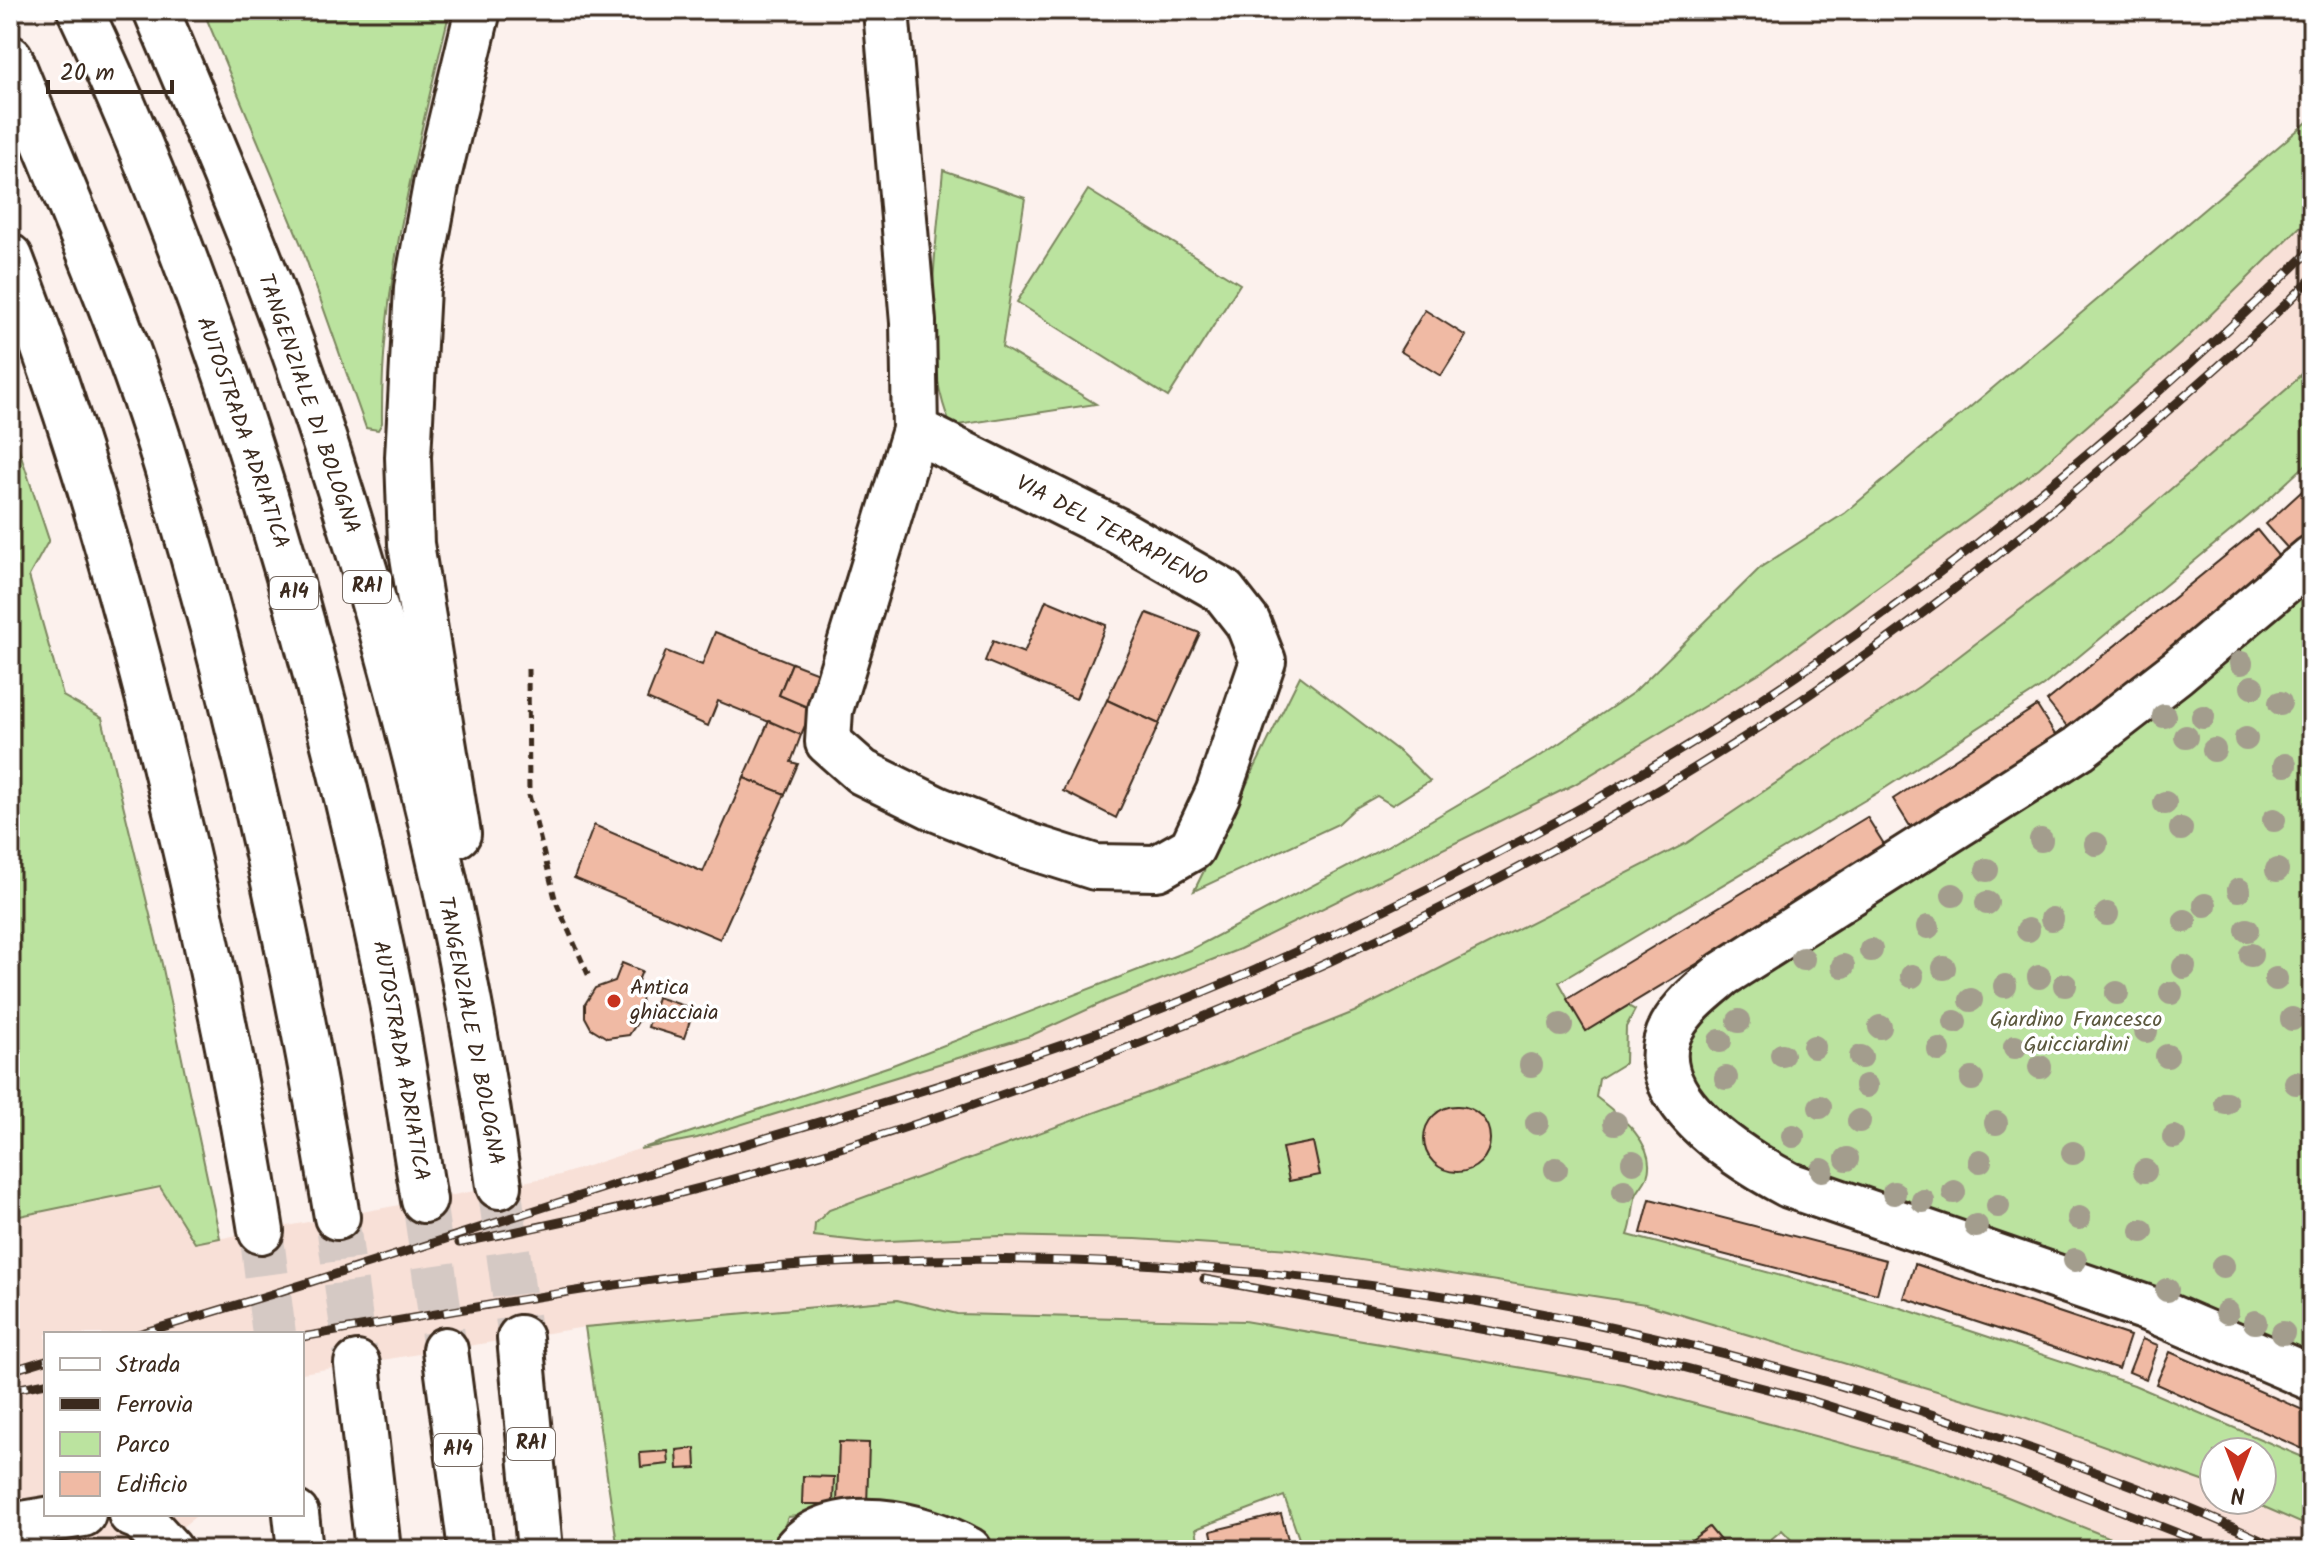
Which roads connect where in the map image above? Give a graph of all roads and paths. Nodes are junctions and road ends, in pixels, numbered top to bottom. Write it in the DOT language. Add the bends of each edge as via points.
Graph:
graph roads {
  1 [pos="80,10"];
  2 [pos="156,10"];
  3 [pos="478,10"];
  4 [pos="886,10"];
  5 [pos="10,58"];
  6 [pos="10,257"];
  7 [pos="10,344"];
  8 [pos="915,430"];
  9 [pos="2312,558"];
  10 [pos="528,669"];
  11 [pos="179,820"];
  12 [pos="590,979"];
  13 [pos="424,1200"];
  14 [pos="337,1217"];
  15 [pos="261,1231"];
  16 [pos="520,1338"];
  17 [pos="445,1350"];
  18 [pos="357,1364"];
  19 [pos="2312,1378"];
  20 [pos="71,1516"];
  21 [pos="296,1516"];
  22 [pos="10,1526"];
  23 [pos="300,1550"];
  24 [pos="378,1550"];
  25 [pos="471,1550"];
  26 [pos="540,1550"];
  27 [pos="795,1550"];
  28 [pos="969,1550"];
  1 -- 13 [label="main road, AUTOSTRADA ADRIATICA / A14" via="184,264 286,563 387,975"];
  2 -- 3 [label="main road, TANGENZIALE DI BOLOGNA / RA1" via="250,232 355,542 402,711 451,922 497,1172 477,949 411,544 408,457 417,288"];
  4 -- 8 [label="main road, VIA DEL TERRAPIENO" via="910,278"];
  5 -- 14 [label="main road" via="107,298 155,432 202,591 292,963"];
  6 -- 11 [label="main road" via="88,479"];
  7 -- 11 [label="main road" via="58,461"];
  8 -- 8 [label="main road, VIA DEL TERRAPIENO" via="830,710 828,742 862,772 937,809 1095,867 1157,868 1192,848 1218,793 1263,661 1248,623 1223,591 1116,530"];
  9 -- 19 [label="main road" via="2079,748 1723,974 1683,1010 1671,1029 1665,1064 1677,1095 1699,1121 1789,1185 2155,1311"];
  10 -- 12 [label="path" via="529,795 556,902"];
  11 -- 15 [label="main road" via="213,968"];
  16 -- 26 [label="main road, RA1"];
  17 -- 25 [label="main road, A14"];
  18 -- 24 [label="main road"];
  20 -- 22 [label="main road"];
  21 -- 23 [label="main road"];
  27 -- 28 [label="main road" via="807,1535 849,1523 885,1523 930,1533"];
}
